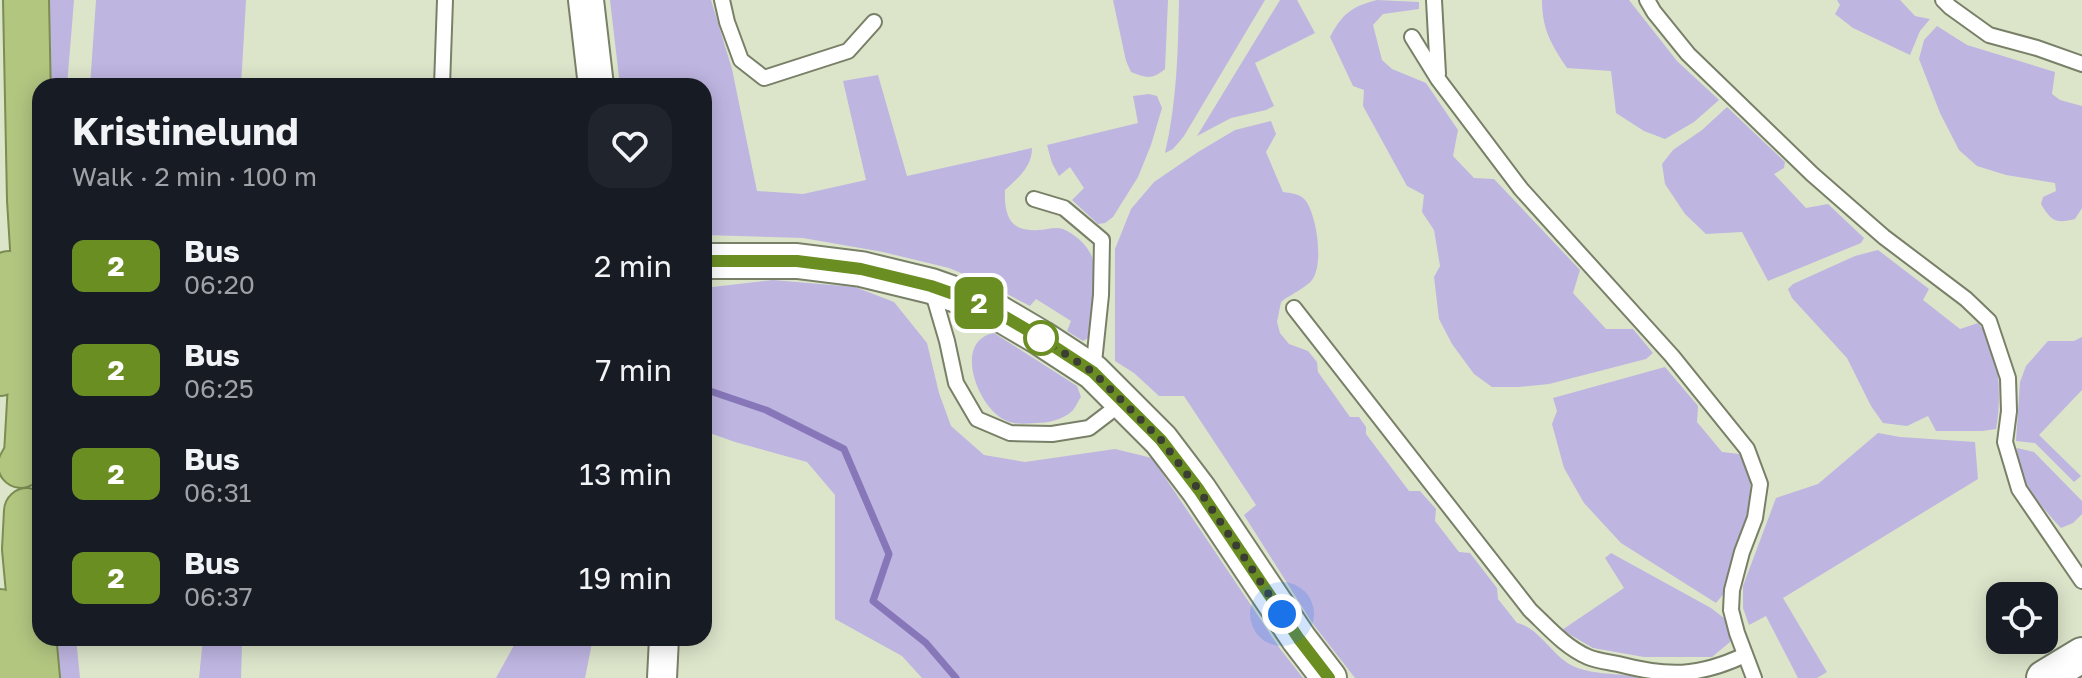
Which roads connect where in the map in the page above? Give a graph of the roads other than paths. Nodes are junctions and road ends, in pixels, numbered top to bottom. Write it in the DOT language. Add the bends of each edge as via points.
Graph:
graph roads {
  1 [pos="24,0"];
  2 [pos="445,0"];
  3 [pos="586,0"];
  4 [pos="722,0"];
  5 [pos="1434,0"];
  6 [pos="1647,0"];
  7 [pos="1943,0"];
  8 [pos="874,22"];
  9 [pos="1412,37"];
  10 [pos="2082,64"];
  11 [pos="442,78"];
  12 [pos="595,78"];
  13 [pos="1438,79"];
  14 [pos="1034,199"];
  15 [pos="32,232"];
  16 [pos="712,261"];
  17 [pos="931,286"];
  18 [pos="1294,308"];
  19 [pos="32,367"];
  20 [pos="1093,372"];
  21 [pos="0,373"];
  22 [pos="1124,402"];
  23 [pos="10,462"];
  24 [pos="32,485"];
  25 [pos="32,494"];
  26 [pos="14,517"];
  27 [pos="2082,581"];
  28 [pos="0,612"];
  29 [pos="32,624"];
  30 [pos="34,646"];
  31 [pos="664,646"];
  32 [pos="1745,655"];
  33 [pos="2082,655"];
  34 [pos="2,678"];
  35 [pos="37,678"];
  36 [pos="662,678"];
  37 [pos="1329,678"];
  38 [pos="1754,678"];
  39 [pos="2044,678"];
  1 -- 15 [label="highway"];
  1 -- 21 [label="highway"];
  2 -- 11 [label="lane"];
  3 -- 12 [label="street"];
  4 -- 8 [label="lane" via="741,60 764,78 848,51"];
  5 -- 13 [label="lane"];
  6 -- 27 [label="lane" via="1688,54 1812,174 1989,321 2008,378 2005,442 2019,489"];
  7 -- 10 [label="lane" via="1989,35"];
  9 -- 13 [label="lane"];
  13 -- 32 [label="lane" via="1521,189 1672,356 1747,449 1760,484 1731,610"];
  14 -- 20 [label="lane" via="1064,208 1102,240"];
  16 -- 17 [label="street" via="797,261"];
  17 -- 20 [label="street" via="985,305"];
  17 -- 22 [label="lane" via="956,383 977,419 1010,433 1052,434 1089,428"];
  18 -- 32 [label="lane" via="1530,610 1559,638 1588,657 1680,674 1720,667"];
  19 -- 23 [label="highway" via="27,454"];
  20 -- 22 [label="street"];
  22 -- 37 [label="street" via="1199,490"];
  23 -- 24 [label="highway" via="28,472"];
  25 -- 26 [label="highway"];
  26 -- 29 [label="highway" via="25,549"];
  28 -- 34 [label="highway"];
  30 -- 35 [label="highway"];
  31 -- 36 [label="street"];
  32 -- 38 [label="lane"];
  33 -- 39 [label="street"];
}
